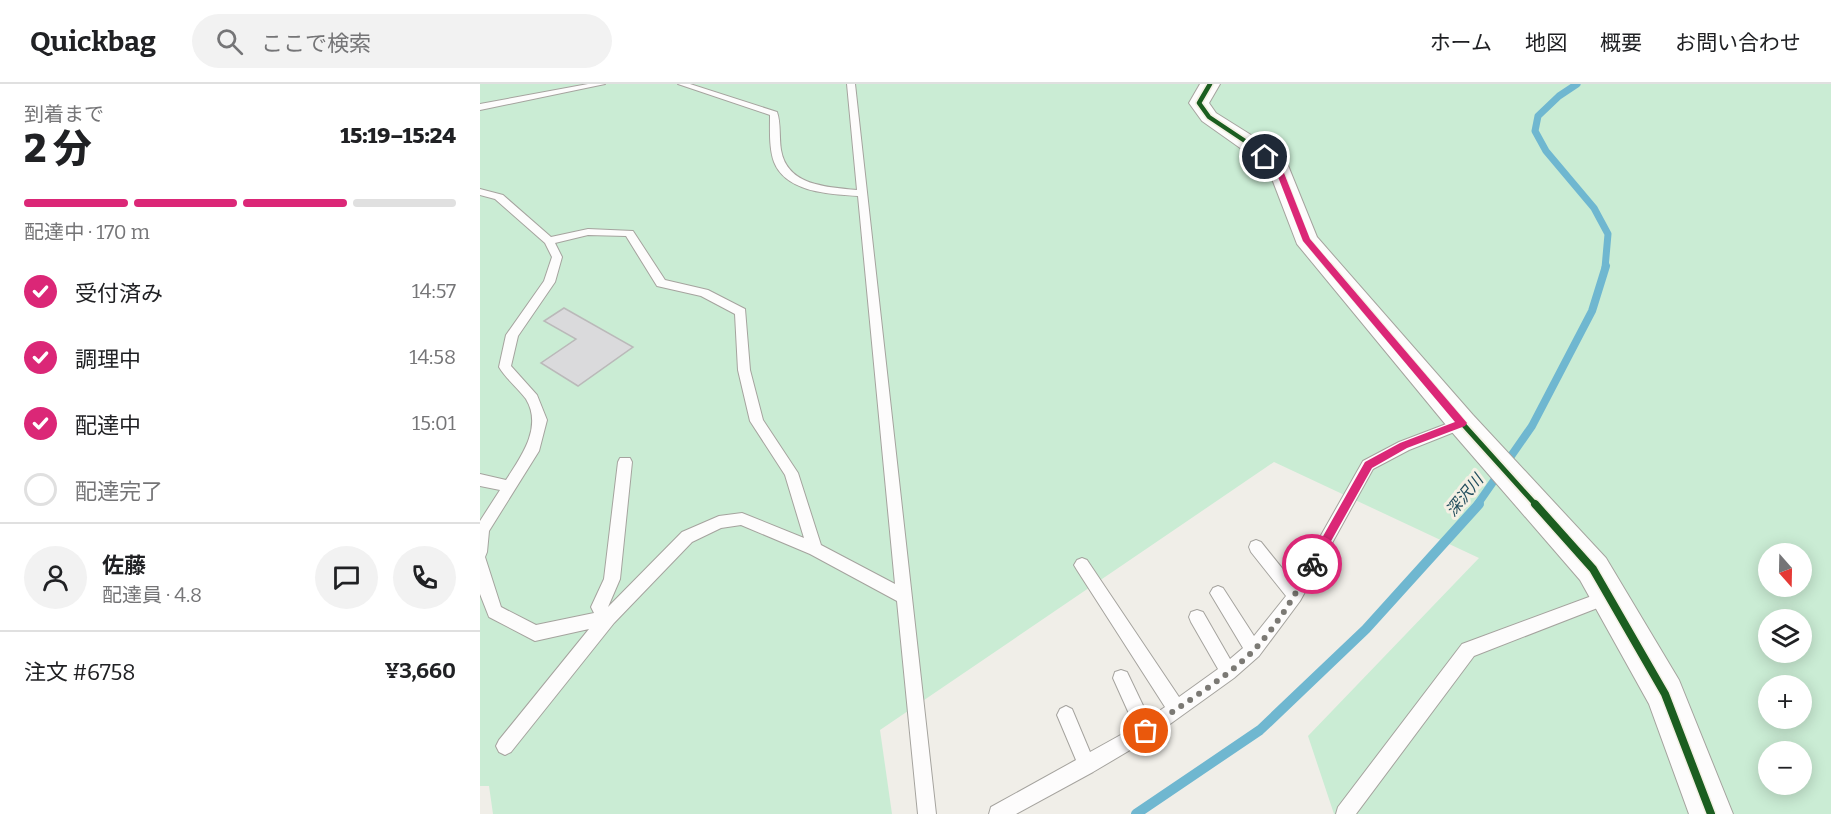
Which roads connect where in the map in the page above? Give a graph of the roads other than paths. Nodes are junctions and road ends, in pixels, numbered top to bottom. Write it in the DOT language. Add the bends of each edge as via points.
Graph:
graph roads {
  1 [pos="602,84"];
  2 [pos="682,84"];
  3 [pos="851,84"];
  4 [pos="1210,84"];
  5 [pos="480,107"];
  6 [pos="480,192"];
  7 [pos="864,194"];
  8 [pos="549,241"];
  9 [pos="1462,423"];
  10 [pos="625,462"];
  11 [pos="480,480"];
  12 [pos="508,486"];
  13 [pos="1256,547"];
  14 [pos="815,549"];
  15 [pos="480,552"];
  16 [pos="480,562"];
  17 [pos="1082,565"];
  18 [pos="1218,593"];
  19 [pos="903,596"];
  20 [pos="1295,596"];
  21 [pos="1610,596"];
  22 [pos="1197,617"];
  23 [pos="608,618"];
  24 [pos="1253,650"];
  25 [pos="1228,672"];
  26 [pos="1121,678"];
  27 [pos="1176,708"];
  28 [pos="1066,715"];
  29 [pos="1146,731"];
  30 [pos="505,746"];
  31 [pos="1087,766"];
  32 [pos="927,814"];
  33 [pos="998,814"];
  34 [pos="1345,814"];
  35 [pos="1711,814"];
  1 -- 5 [label="lane"];
  2 -- 7 [label="lane" via="774,114 779,164 792,180"];
  3 -- 7 [label="lane"];
  4 -- 9 [label="street" via="1199,103 1209,117 1279,168 1306,239"];
  6 -- 8 [label="lane" via="499,197"];
  7 -- 19 [label="lane"];
  8 -- 12 [label="lane" via="557,257 549,282 512,335 505,367 532,398 540,420 532,451"];
  8 -- 14 [label="lane" via="588,232 629,233 661,283 704,293 741,312 744,370 757,421 790,472"];
  9 -- 20 [label="lane" via="1368,465"];
  9 -- 21 [label="street" via="1593,569"];
  10 -- 23 [label="lane" via="612,579 599,608"];
  11 -- 12 [label="lane"];
  12 -- 15 [label="lane" via="482,530"];
  13 -- 20 [label="lane"];
  14 -- 19 [label="lane"];
  14 -- 23 [label="lane" via="742,519 719,522 687,537"];
  16 -- 23 [label="lane" via="495,612 535,633"];
  17 -- 27 [label="lane"];
  18 -- 24 [label="lane"];
  19 -- 32 [label="lane"];
  20 -- 24 [label="lane"];
  21 -- 34 [label="lane" via="1468,650"];
  21 -- 35 [label="street" via="1665,694"];
  22 -- 25 [label="lane"];
  23 -- 30 [label="lane"];
  24 -- 25 [label="lane"];
  25 -- 27 [label="lane"];
  26 -- 29 [label="lane"];
  27 -- 29 [label="lane"];
  28 -- 31 [label="lane"];
  29 -- 31 [label="lane"];
  31 -- 33 [label="lane"];
}
